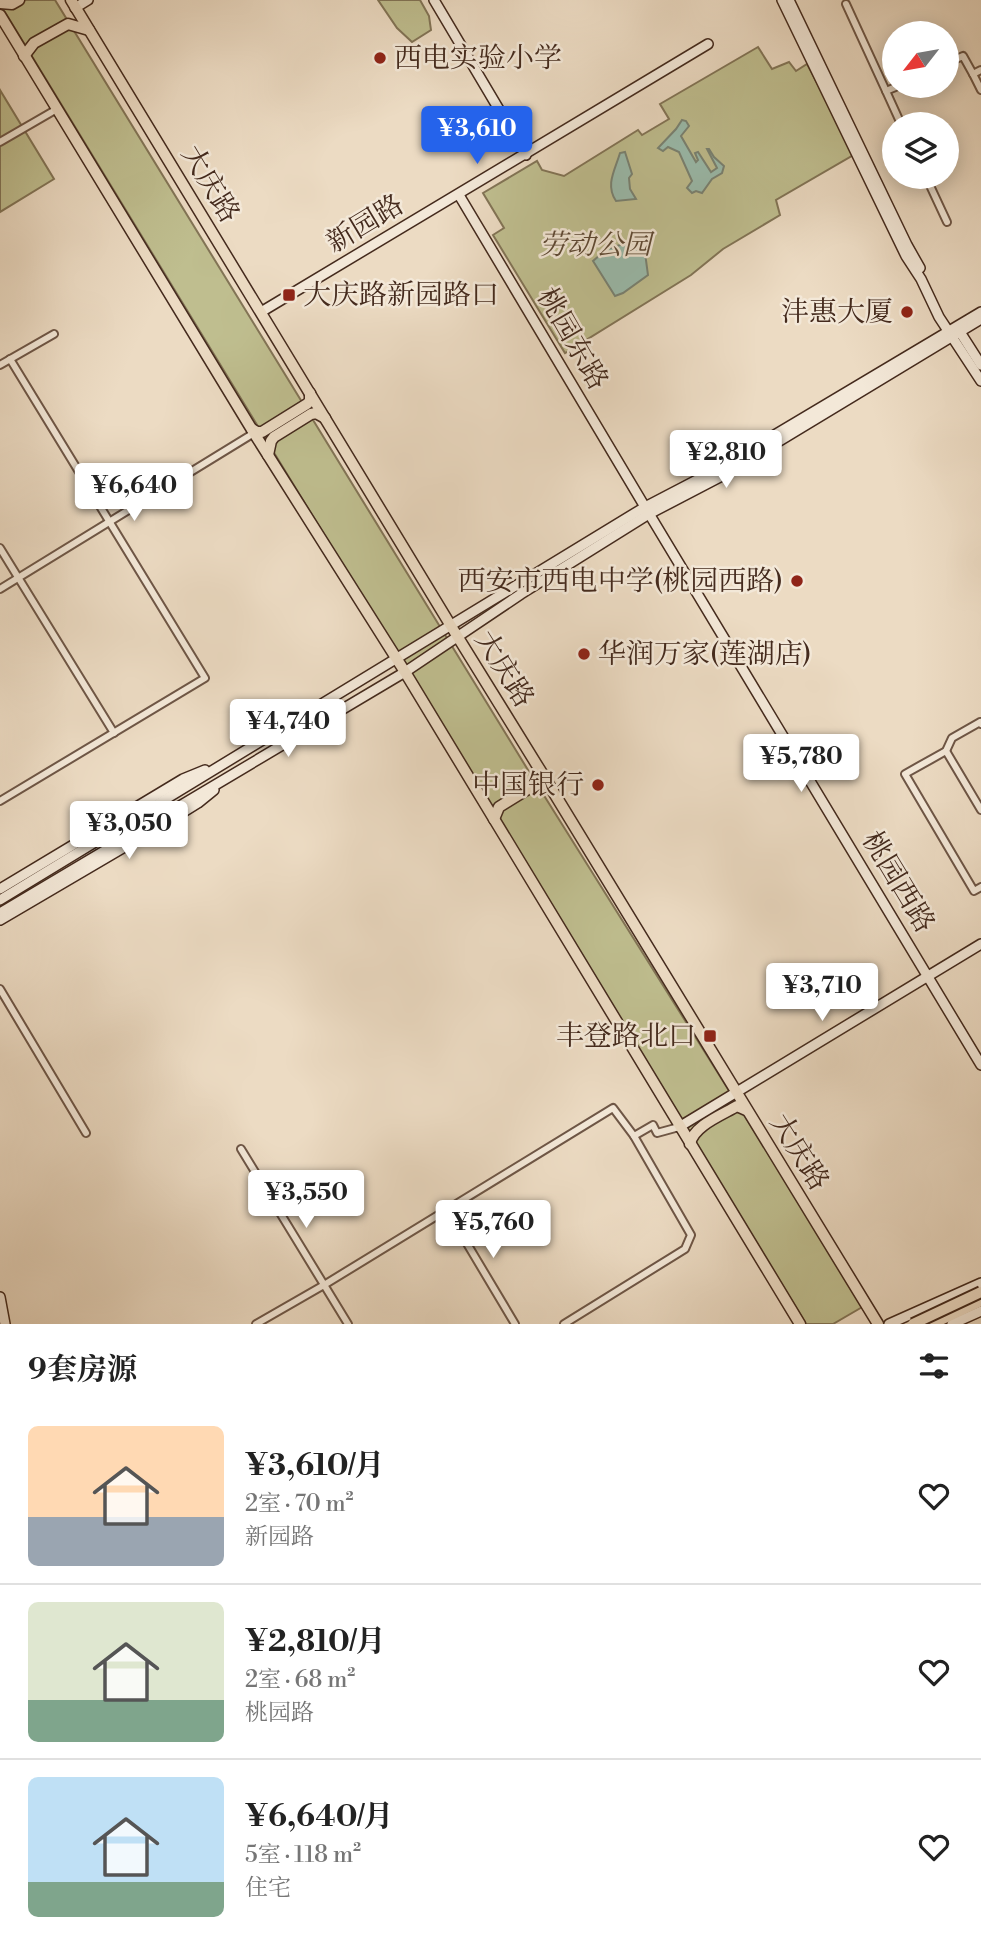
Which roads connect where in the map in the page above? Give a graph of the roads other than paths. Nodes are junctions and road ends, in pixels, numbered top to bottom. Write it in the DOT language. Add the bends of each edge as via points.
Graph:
graph roads {
  1 [pos="19,0"];
  2 [pos="88,0"];
  3 [pos="434,0"];
  4 [pos="782,0"];
  5 [pos="789,0"];
  6 [pos="73,2"];
  7 [pos="0,3"];
  8 [pos="846,4"];
  9 [pos="0,15"];
  10 [pos="89,30"];
  11 [pos="708,44"];
  12 [pos="24,56"];
  13 [pos="959,58"];
  14 [pos="981,70"];
  15 [pos="973,74"];
  16 [pos="882,82"];
  17 [pos="981,90"];
  18 [pos="57,109"];
  19 [pos="0,142"];
  20 [pos="526,155"];
  21 [pos="932,189"];
  22 [pos="459,195"];
  23 [pos="947,222"];
  24 [pos="261,312"];
  25 [pos="981,312"];
  26 [pos="981,319"];
  27 [pos="954,332"];
  28 [pos="54,334"];
  29 [pos="10,359"];
  30 [pos="0,365"];
  31 [pos="981,365"];
  32 [pos="981,381"];
  33 [pos="310,393"];
  34 [pos="326,419"];
  35 [pos="253,431"];
  36 [pos="268,455"];
  37 [pos="647,511"];
  38 [pos="110,522"];
  39 [pos="0,548"];
  40 [pos="19,578"];
  41 [pos="0,589"];
  42 [pos="454,631"];
  43 [pos="396,660"];
  44 [pos="405,672"];
  45 [pos="981,724"];
  46 [pos="114,733"];
  47 [pos="946,751"];
  48 [pos="239,755"];
  49 [pos="237,771"];
  50 [pos="541,771"];
  51 [pos="548,783"];
  52 [pos="0,801"];
  53 [pos="485,805"];
  54 [pos="981,810"];
  55 [pos="494,818"];
  56 [pos="981,887"];
  57 [pos="0,889"];
  58 [pos="0,900"];
  59 [pos="0,913"];
  60 [pos="0,920"];
  61 [pos="981,944"];
  62 [pos="928,976"];
  63 [pos="0,989"];
  64 [pos="981,1065"];
  65 [pos="736,1092"];
  66 [pos="746,1110"];
  67 [pos="680,1128"];
  68 [pos="86,1133"];
  69 [pos="634,1136"];
  70 [pos="690,1143"];
  71 [pos="241,1149"];
  72 [pos="447,1210"];
  73 [pos="981,1283"];
  74 [pos="324,1285"];
  75 [pos="981,1292"];
  76 [pos="0,1297"];
  77 [pos="981,1301"];
  78 [pos="981,1311"];
  79 [pos="5,1324"];
  80 [pos="256,1324"];
  81 [pos="348,1324"];
  82 [pos="515,1324"];
  83 [pos="564,1324"];
  84 [pos="800,1324"];
  85 [pos="878,1324"];
  86 [pos="889,1324"];
  87 [pos="913,1324"];
  88 [pos="932,1324"];
  89 [pos="953,1324"];
  1 -- 7 [label="main road"];
  2 -- 6 [label="street"];
  3 -- 20 [label="street"];
  4 -- 27 [label="street" via="905,256"];
  5 -- 27 [label="street"];
  6 -- 10 [label="main road, 大庆路"];
  8 -- 16 [label="street"];
  9 -- 12 [label="main road"];
  10 -- 12 [label="main road" via="68,24 34,43"];
  10 -- 24 [label="main road, 大庆路"];
  11 -- 20 [label="street, 新园路"];
  12 -- 18 [label="main road"];
  13 -- 15 [label="street" via="963,56"];
  14 -- 15 [label="street"];
  15 -- 17 [label="street"];
  18 -- 19 [label="street"];
  18 -- 35 [label="main road"];
  20 -- 22 [label="street, 新园路"];
  21 -- 23 [label="street"];
  22 -- 24 [label="street, 新园路"];
  22 -- 37 [label="street, 桃园东路"];
  24 -- 33 [label="main road, 大庆路"];
  25 -- 27 [label="street"];
  26 -- 27 [label="street"];
  27 -- 31 [label="street"];
  27 -- 32 [label="street"];
  27 -- 37 [label="street"];
  28 -- 29 [label="street"];
  29 -- 30 [label="street"];
  29 -- 38 [label="street"];
  33 -- 34 [label="main road, 大庆路"];
  33 -- 35 [label="main road" via="307,404 262,432"];
  34 -- 36 [label="main road" via="311,414 274,437"];
  34 -- 42 [label="main road, 大庆路"];
  35 -- 36 [label="main road"];
  35 -- 38 [label="street"];
  36 -- 43 [label="main road"];
  37 -- 42 [label="street"];
  37 -- 62 [label="street, 桃园西路"];
  38 -- 40 [label="street"];
  38 -- 46 [label="street" via="205,678"];
  39 -- 40 [label="street"];
  40 -- 41 [label="street"];
  40 -- 46 [label="street"];
  42 -- 43 [label="street"];
  42 -- 44 [label="street"];
  42 -- 50 [label="main road, 大庆路"];
  43 -- 44 [label="main road"];
  43 -- 48 [label="street"];
  44 -- 49 [label="street"];
  44 -- 53 [label="main road"];
  45 -- 47 [label="street" via="953,738"];
  46 -- 52 [label="street"];
  47 -- 54 [label="street"];
  47 -- 56 [label="street" via="905,774 974,891"];
  48 -- 57 [label="street" via="183,779"];
  48 -- 58 [label="street"];
  49 -- 59 [label="street"];
  49 -- 60 [label="street" via="189,808"];
  50 -- 51 [label="main road, 大庆路"];
  50 -- 53 [label="main road" via="540,778 496,805"];
  51 -- 55 [label="main road" via="541,781 499,807"];
  51 -- 65 [label="main road, 大庆路"];
  53 -- 55 [label="main road"];
  55 -- 67 [label="main road"];
  61 -- 62 [label="street"];
  62 -- 64 [label="street, 桃园西路"];
  62 -- 65 [label="street"];
  63 -- 68 [label="street"];
  65 -- 66 [label="main road, 大庆路"];
  65 -- 67 [label="main road" via="735,1103 693,1129"];
  66 -- 70 [label="main road" via="737,1106 696,1130"];
  66 -- 85 [label="main road, 大庆路"];
  67 -- 69 [label="street" via="657,1133 653,1125"];
  67 -- 70 [label="main road"];
  69 -- 72 [label="street" via="613,1108"];
  69 -- 83 [label="street" via="691,1235 685,1249"];
  70 -- 84 [label="main road"];
  71 -- 74 [label="street"];
  72 -- 74 [label="street"];
  72 -- 82 [label="street"];
  73 -- 86 [label="street"];
  74 -- 80 [label="street"];
  74 -- 81 [label="street"];
  75 -- 87 [label="highway, bridge"];
  76 -- 79 [label="street"];
  77 -- 88 [label="highway"];
  78 -- 89 [label="street"];
}
